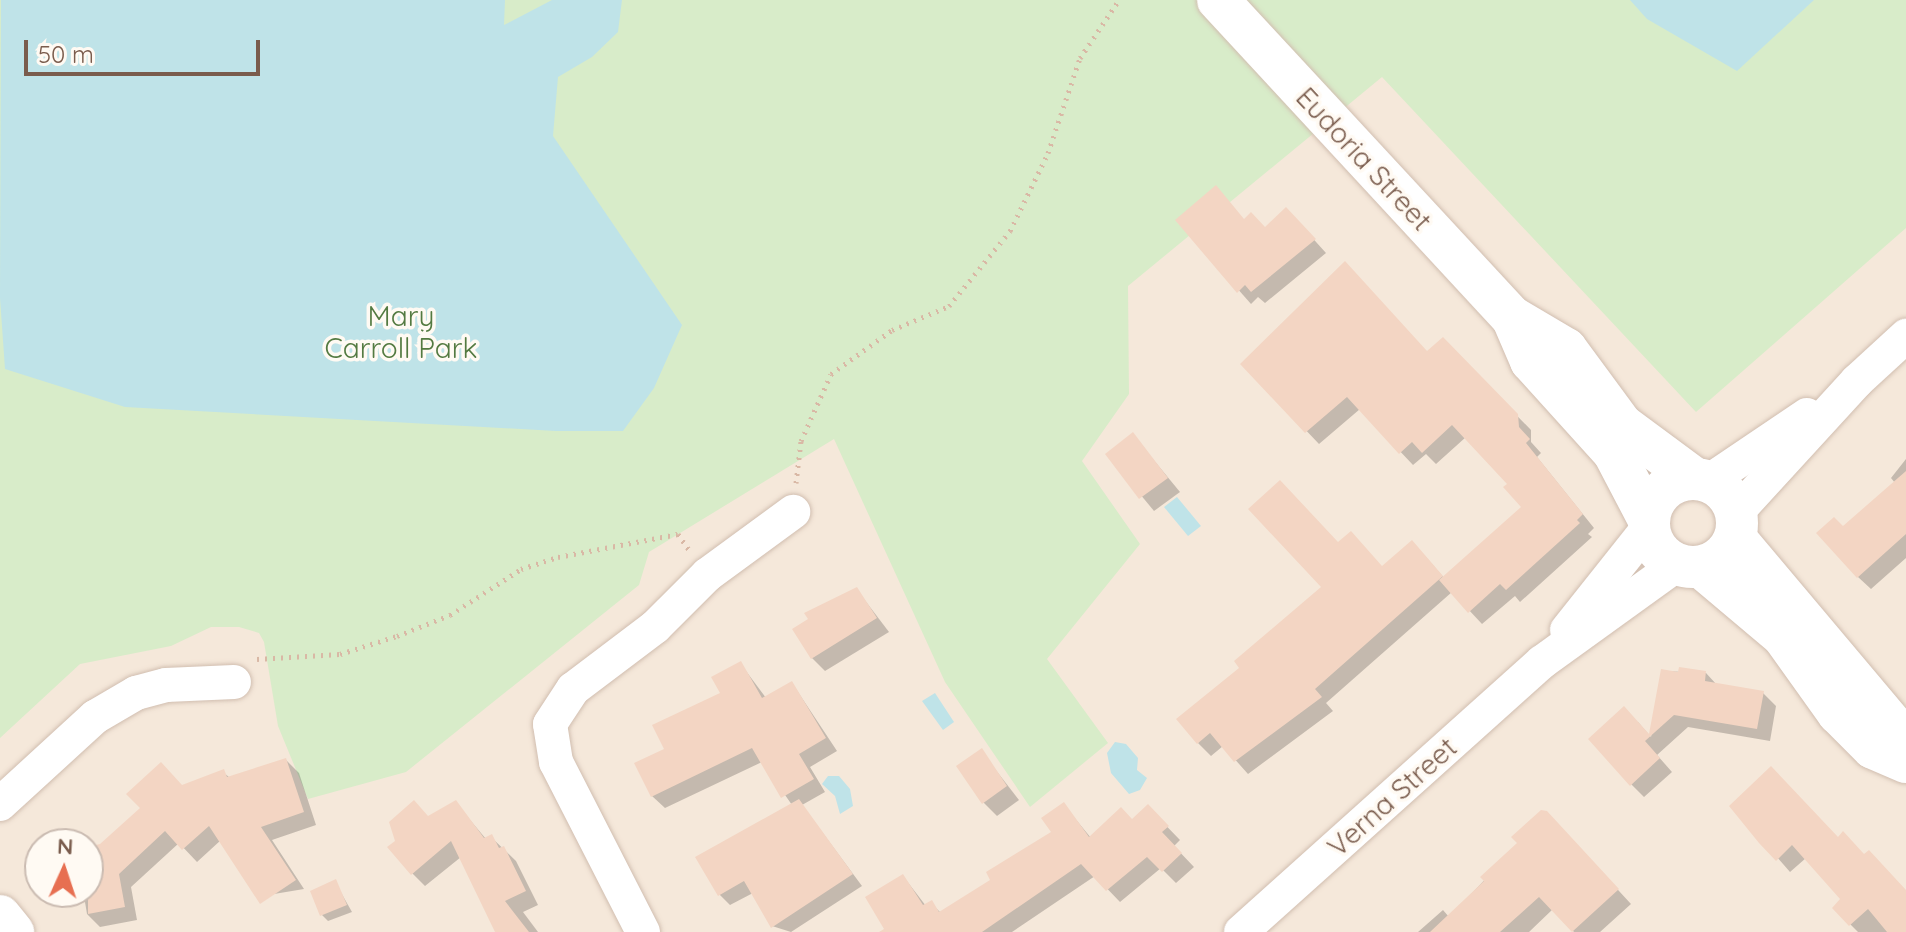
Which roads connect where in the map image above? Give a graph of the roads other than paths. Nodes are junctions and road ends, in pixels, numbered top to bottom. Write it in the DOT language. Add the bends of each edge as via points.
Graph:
graph roads {
  1 [pos="1218,0"];
  2 [pos="1512,317"];
  3 [pos="1906,336"];
  4 [pos="1857,381"];
  5 [pos="1702,479"];
  6 [pos="793,512"];
  7 [pos="1649,523"];
  8 [pos="1736,525"];
  9 [pos="1689,566"];
  10 [pos="1542,662"];
  11 [pos="234,682"];
  12 [pos="1906,741"];
  13 [pos="1906,762"];
  14 [pos="0,804"];
  15 [pos="0,916"];
  16 [pos="13,932"];
  17 [pos="643,932"];
  18 [pos="1241,932"];
  1 -- 2 [label="street, Eudoria Street"];
  2 -- 5 [label="street, Eudoria Street" via="1566,349 1622,425"];
  2 -- 7 [label="street, Eudoria Street" via="1531,361 1614,453"];
  3 -- 4 [label="street"];
  4 -- 5 [label="street"];
  4 -- 8 [label="street"];
  5 -- 7 [label="street" via="1672,484 1656,499"];
  5 -- 8 [label="street" via="1727,493"];
  6 -- 17 [label="street" via="707,575 655,627 573,689 550,724 556,762"];
  7 -- 9 [label="street" via="1663,556"];
  7 -- 10 [label="street, Verna Street"];
  8 -- 9 [label="street" via="1722,557"];
  8 -- 12 [label="street"];
  9 -- 10 [label="street, Verna Street"];
  9 -- 13 [label="street" via="1783,636 1838,713 1873,748"];
  10 -- 18 [label="street, Verna Street"];
  11 -- 14 [label="street" via="166,685 136,693 95,717"];
  15 -- 16 [label="street"];
}
